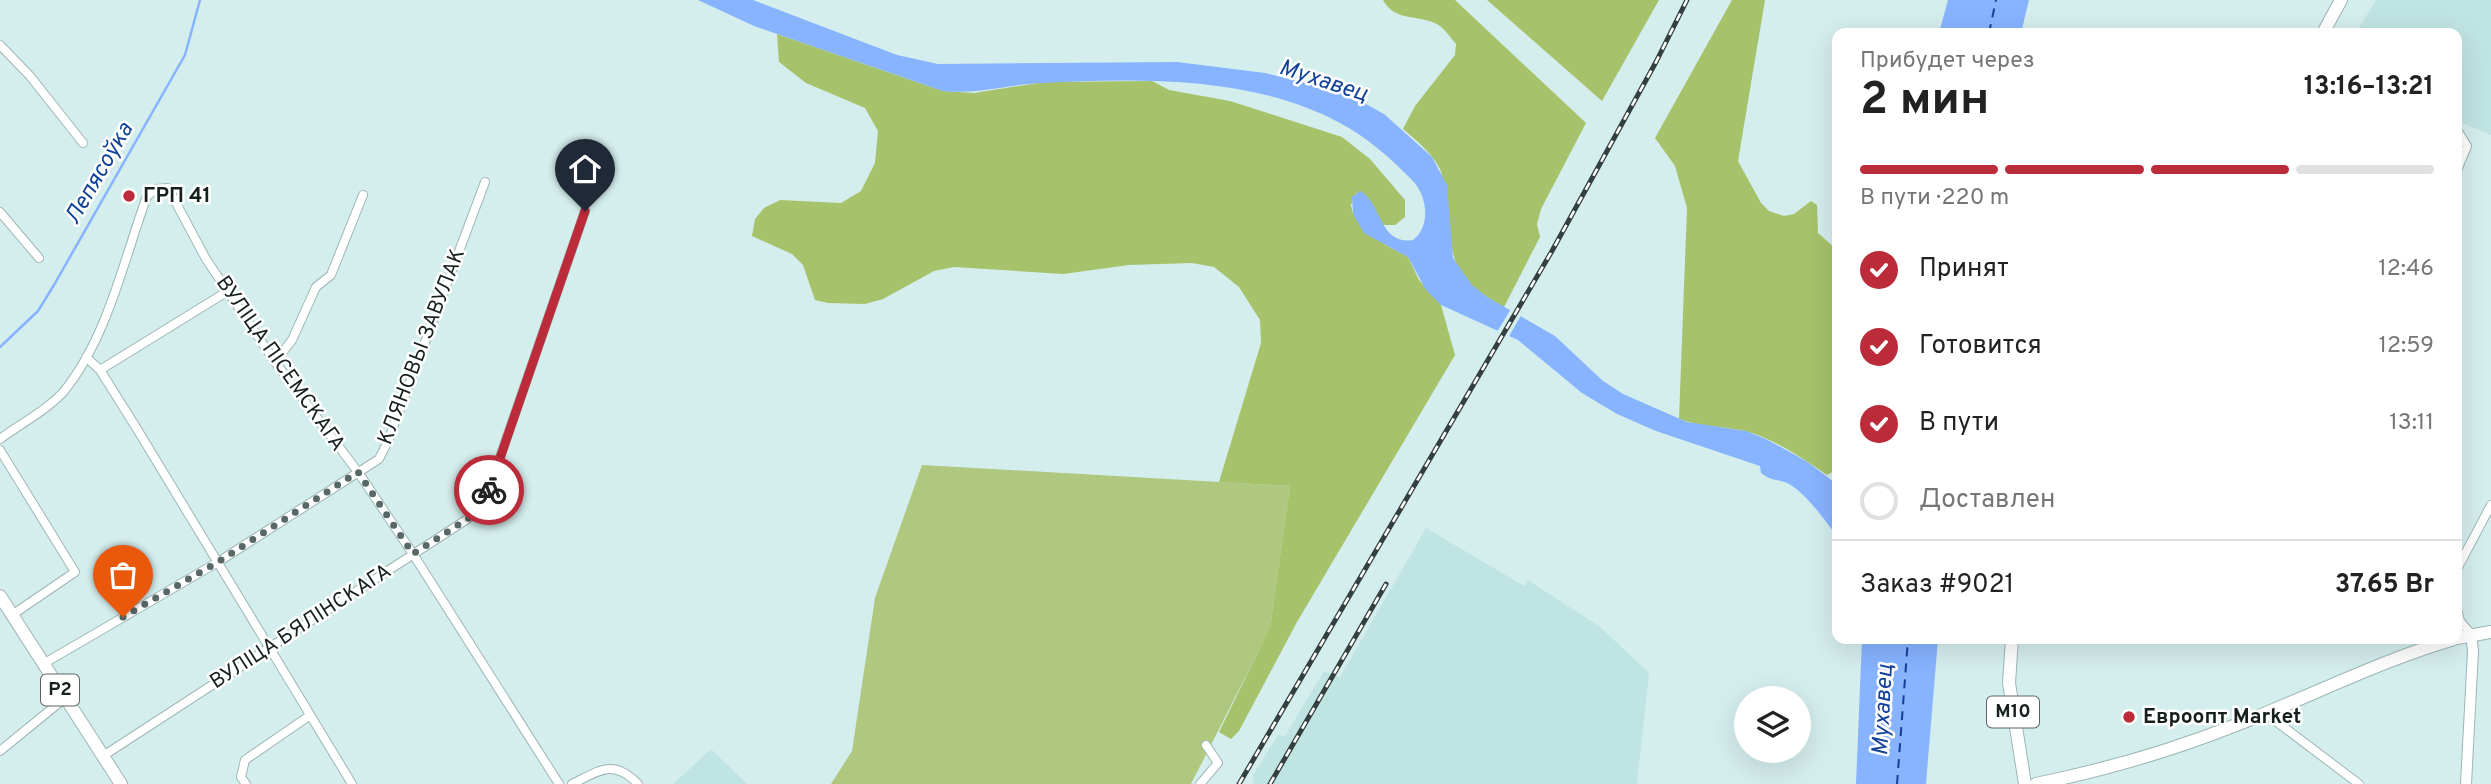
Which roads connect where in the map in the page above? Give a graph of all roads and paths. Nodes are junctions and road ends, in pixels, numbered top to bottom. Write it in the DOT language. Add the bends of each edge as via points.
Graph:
graph roads {
  1 [pos="2341,0"];
  2 [pos="2326,28"];
  3 [pos="0,45"];
  4 [pos="2462,138"];
  5 [pos="83,143"];
  6 [pos="2462,158"];
  7 [pos="485,182"];
  8 [pos="363,195"];
  9 [pos="585,211"];
  10 [pos="0,212"];
  11 [pos="39,258"];
  12 [pos="228,291"];
  13 [pos="86,357"];
  14 [pos="275,362"];
  15 [pos="100,370"];
  16 [pos="0,439"];
  17 [pos="0,450"];
  18 [pos="358,472"];
  19 [pos="2491,505"];
  20 [pos="413,554"];
  21 [pos="2462,560"];
  22 [pos="218,562"];
  23 [pos="0,596"];
  24 [pos="12,615"];
  25 [pos="2462,623"];
  26 [pos="2491,632"];
  27 [pos="2471,634"];
  28 [pos="2462,636"];
  29 [pos="2012,644"];
  30 [pos="2421,644"];
  31 [pos="267,649"];
  32 [pos="43,664"];
  33 [pos="65,698"];
  34 [pos="2265,713"];
  35 [pos="309,716"];
  36 [pos="1206,745"];
  37 [pos="0,751"];
  38 [pos="103,756"];
  39 [pos="121,784"];
  40 [pos="246,784"];
  41 [pos="352,784"];
  42 [pos="559,784"];
  43 [pos="572,784"];
  44 [pos="638,784"];
  45 [pos="1200,784"];
  46 [pos="2025,784"];
  47 [pos="2036,784"];
  48 [pos="2359,784"];
  49 [pos="2466,784"];
  1 -- 2 [label="main road"];
  3 -- 5 [label="street"];
  4 -- 6 [label="street" via="2467,146"];
  7 -- 18 [label="street, КЛЯНОВЫ ЗАВУЛАК" via="384,451"];
  8 -- 14 [label="street" via="331,275 316,287 292,340"];
  9 -- 20 [label="street, ВУЛІЦА БЯЛІНСКАГА" via="486,498 469,518"];
  10 -- 11 [label="street"];
  12 -- 13 [label="street, ВУЛІЦА ПІСЕМСКАГА" via="168,188 156,189 147,195"];
  12 -- 14 [label="street, ВУЛІЦА ПІСЕМСКАГА"];
  12 -- 15 [label="street"];
  13 -- 15 [label="street"];
  13 -- 16 [label="street" via="63,392"];
  14 -- 18 [label="street, ВУЛІЦА ПІСЕМСКАГА"];
  15 -- 22 [label="street"];
  17 -- 24 [label="street" via="75,572"];
  18 -- 20 [label="street, ВУЛІЦА ПІСЕМСКАГА"];
  18 -- 22 [label="street, КЛЯНОВЫ ЗАВУЛАК"];
  19 -- 21 [label="street"];
  20 -- 31 [label="street, ВУЛІЦА БЯЛІНСКАГА"];
  20 -- 42 [label="street, ВУЛІЦА ПІСЕМСКАГА"];
  22 -- 31 [label="street"];
  22 -- 32 [label="street, КЛЯНОВЫ ЗАВУЛАК"];
  23 -- 24 [label="main road, Р2"];
  24 -- 32 [label="main road, Р2"];
  25 -- 27 [label="street"];
  26 -- 27 [label="main road"];
  27 -- 28 [label="main road"];
  27 -- 49 [label="street"];
  29 -- 46 [label="main road, М10" via="2009,683"];
  30 -- 34 [label="main road"];
  31 -- 35 [label="street"];
  31 -- 38 [label="street, ВУЛІЦА БЯЛІНСКАГА"];
  32 -- 33 [label="main road, Р2"];
  33 -- 37 [label="street"];
  33 -- 38 [label="main road, Р2"];
  34 -- 47 [label="main road" via="2131,761"];
  34 -- 48 [label="street"];
  35 -- 40 [label="street" via="245,760 241,777"];
  35 -- 41 [label="street"];
  36 -- 45 [label="street" via="1218,762"];
  38 -- 39 [label="main road, Р2"];
  43 -- 44 [label="street" via="605,768 615,768"];
}
